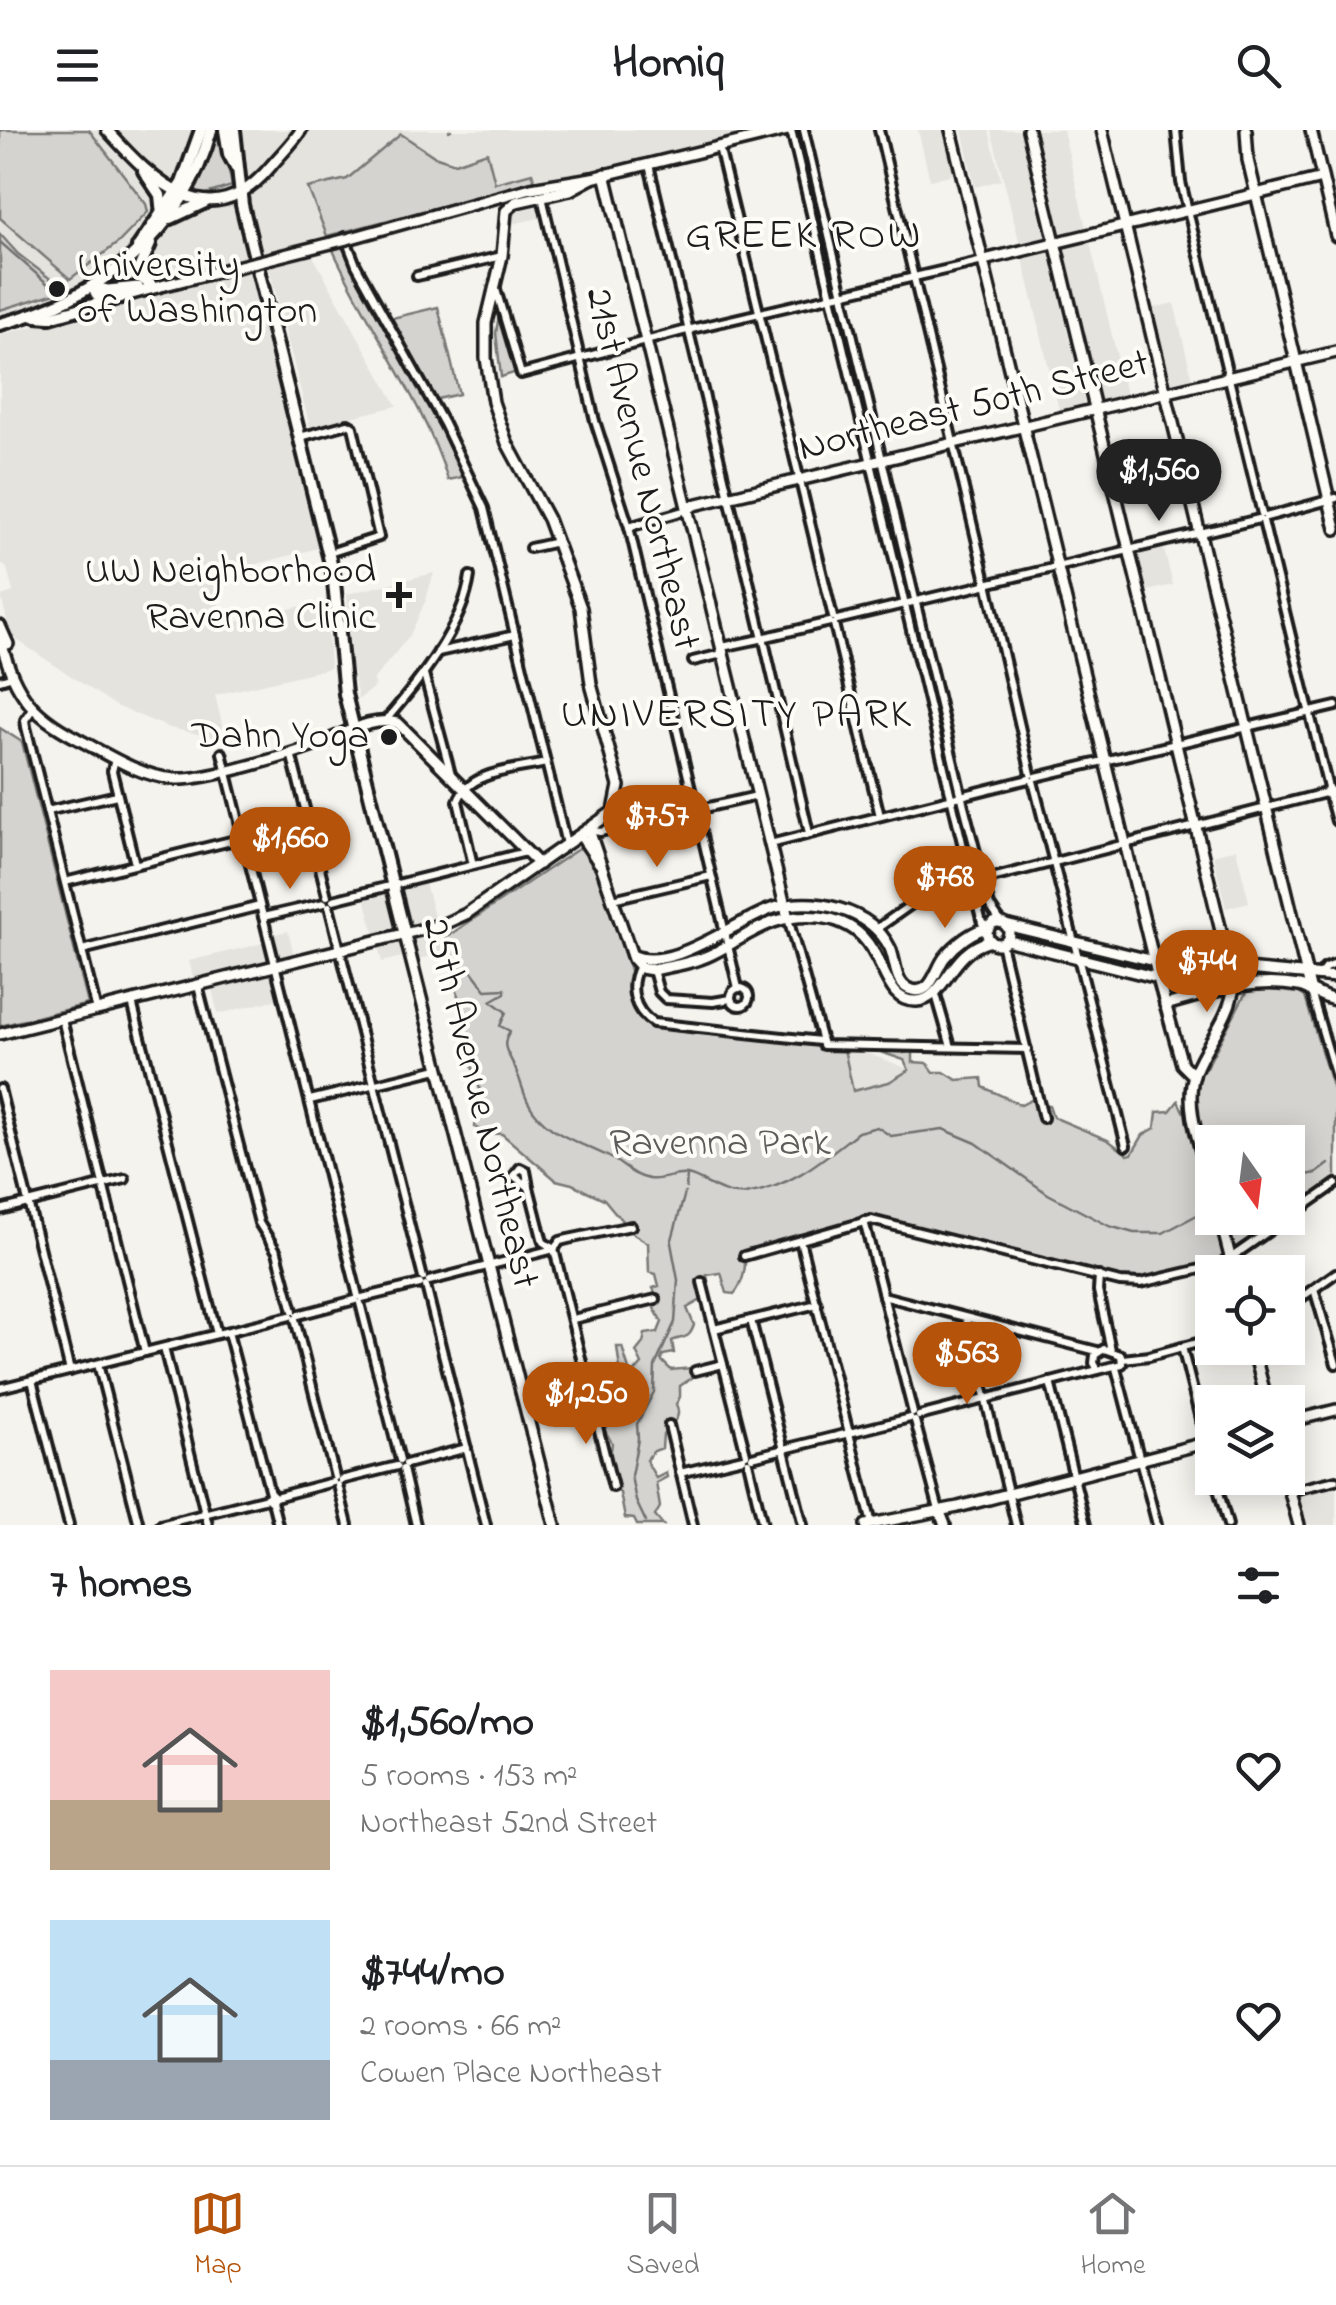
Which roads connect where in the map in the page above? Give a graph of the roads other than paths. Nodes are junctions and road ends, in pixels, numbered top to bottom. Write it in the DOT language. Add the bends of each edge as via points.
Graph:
graph roads {
  1 [pos="108,130"];
  2 [pos="227,130"];
  3 [pos="301,130"];
  4 [pos="790,130"];
  5 [pos="804,130"];
  6 [pos="880,130"];
  7 [pos="952,130"];
  8 [pos="1028,130"];
  9 [pos="1102,130"];
  10 [pos="1176,130"];
  11 [pos="1246,130"];
  12 [pos="1311,130"];
  13 [pos="208,131"];
  14 [pos="719,147"];
  15 [pos="649,164"];
  16 [pos="144,171"];
  17 [pos="604,174"];
  18 [pos="1327,177"];
  19 [pos="592,178"];
  20 [pos="240,193"];
  21 [pos="1256,194"];
  22 [pos="180,195"];
  23 [pos="542,197"];
  24 [pos="206,202"];
  25 [pos="1188,211"];
  26 [pos="166,217"];
  27 [pos="1125,226"];
  28 [pos="1336,236"];
  29 [pos="345,237"];
  30 [pos="1054,243"];
  31 [pos="502,256"];
  32 [pos="137,257"];
  33 [pos="984,260"];
  34 [pos="417,276"];
  35 [pos="914,277"];
  36 [pos="151,285"];
  37 [pos="165,285"];
  38 [pos="495,285"];
  39 [pos="92,286"];
  40 [pos="120,293"];
  41 [pos="843,293"];
  42 [pos="831,296"];
  43 [pos="759,313"];
  44 [pos="30,316"];
  45 [pos="0,324"];
  46 [pos="688,330"];
  47 [pos="645,341"];
  48 [pos="1336,352"];
  49 [pos="580,358"];
  50 [pos="1296,362"];
  51 [pos="1228,378"];
  52 [pos="1165,392"];
  53 [pos="1093,410"];
  54 [pos="1024,426"];
  55 [pos="300,437"];
  56 [pos="953,444"];
  57 [pos="883,460"];
  58 [pos="871,463"];
  59 [pos="800,480"];
  60 [pos="728,497"];
  61 [pos="1332,499"];
  62 [pos="687,510"];
  63 [pos="1263,518"];
  64 [pos="629,527"];
  65 [pos="1336,529"];
  66 [pos="1199,533"];
  67 [pos="558,542"];
  68 [pos="530,548"];
  69 [pos="1127,550"];
  70 [pos="329,552"];
  71 [pos="1056,567"];
  72 [pos="470,576"];
  73 [pos="987,584"];
  74 [pos="916,601"];
  75 [pos="905,604"];
  76 [pos="834,621"];
  77 [pos="0,626"];
  78 [pos="515,635"];
  79 [pos="0,638"];
  80 [pos="763,638"];
  81 [pos="721,650"];
  82 [pos="5,651"];
  83 [pos="438,652"];
  84 [pos="693,661"];
  85 [pos="424,674"];
  86 [pos="13,676"];
  87 [pos="0,680"];
  88 [pos="1336,706"];
  89 [pos="32,710"];
  90 [pos="1309,712"];
  91 [pos="386,720"];
  92 [pos="1244,725"];
  93 [pos="354,729"];
  94 [pos="1175,742"];
  95 [pos="222,753"];
  96 [pos="290,753"];
  97 [pos="115,759"];
  98 [pos="1104,759"];
  99 [pos="546,763"];
  100 [pos="226,770"];
  101 [pos="451,774"];
  102 [pos="1032,778"];
  103 [pos="465,788"];
  104 [pos="1330,792"];
  105 [pos="117,795"];
  106 [pos="619,795"];
  107 [pos="962,795"];
  108 [pos="757,796"];
  109 [pos="951,798"];
  110 [pos="1266,808"];
  111 [pos="695,810"];
  112 [pos="47,811"];
  113 [pos="880,816"];
  114 [pos="1336,821"];
  115 [pos="634,824"];
  116 [pos="1196,826"];
  117 [pos="585,833"];
  118 [pos="808,834"];
  119 [pos="244,838"];
  120 [pos="770,844"];
  121 [pos="1124,844"];
  122 [pos="567,846"];
  123 [pos="527,852"];
  124 [pos="1054,862"];
  125 [pos="135,864"];
  126 [pos="539,864"];
  127 [pos="473,865"];
  128 [pos="711,876"];
  129 [pos="983,880"];
  130 [pos="65,882"];
  131 [pos="972,883"];
  132 [pos="393,885"];
  133 [pos="612,898"];
  134 [pos="329,901"];
  135 [pos="260,906"];
  136 [pos="785,906"];
  137 [pos="263,917"];
  138 [pos="788,918"];
  139 [pos="1003,924"];
  140 [pos="983,927"];
  141 [pos="875,930"];
  142 [pos="724,932"];
  143 [pos="406,934"];
  144 [pos="999,941"];
  145 [pos="1075,944"];
  146 [pos="727,945"];
  147 [pos="82,950"];
  148 [pos="340,950"];
  149 [pos="632,955"];
  150 [pos="1079,958"];
  151 [pos="1154,961"];
  152 [pos="1336,964"];
  153 [pos="640,966"];
  154 [pos="276,967"];
  155 [pos="1230,967"];
  156 [pos="653,970"];
  157 [pos="1307,976"];
  158 [pos="1319,976"];
  159 [pos="1336,977"];
  160 [pos="1158,978"];
  161 [pos="1234,985"];
  162 [pos="198,986"];
  163 [pos="738,988"];
  164 [pos="933,989"];
  165 [pos="1311,992"];
  166 [pos="731,999"];
  167 [pos="1336,1000"];
  168 [pos="132,1002"];
  169 [pos="1166,1006"];
  170 [pos="97,1011"];
  171 [pos="62,1019"];
  172 [pos="0,1034"];
  173 [pos="821,1043"];
  174 [pos="951,1047"];
  175 [pos="1027,1049"];
  176 [pos="1178,1054"];
  177 [pos="1202,1057"];
  178 [pos="1333,1058"];
  179 [pos="438,1069"];
  180 [pos="1194,1076"];
  181 [pos="1336,1077"];
  182 [pos="374,1084"];
  183 [pos="0,1089"];
  184 [pos="310,1100"];
  185 [pos="1043,1118"];
  186 [pos="1196,1125"];
  187 [pos="1126,1146"];
  188 [pos="125,1179"];
  189 [pos="1336,1184"];
  190 [pos="103,1185"];
  191 [pos="528,1186"];
  192 [pos="28,1203"];
  193 [pos="0,1210"];
  194 [pos="864,1221"];
  195 [pos="631,1226"];
  196 [pos="800,1240"];
  197 [pos="554,1249"];
  198 [pos="1236,1255"];
  199 [pos="744,1256"];
  200 [pos="490,1266"];
  201 [pos="1195,1270"];
  202 [pos="1336,1273"];
  203 [pos="1099,1276"];
  204 [pos="424,1282"];
  205 [pos="702,1282"];
  206 [pos="1314,1289"];
  207 [pos="1305,1295"];
  208 [pos="882,1296"];
  209 [pos="359,1299"];
  210 [pos="656,1299"];
  211 [pos="817,1304"];
  212 [pos="294,1315"];
  213 [pos="966,1318"];
  214 [pos="573,1319"];
  215 [pos="752,1320"];
  216 [pos="714,1328"];
  217 [pos="228,1332"];
  218 [pos="218,1334"];
  219 [pos="1195,1344"];
  220 [pos="164,1348"];
  221 [pos="1182,1348"];
  222 [pos="1111,1350"];
  223 [pos="145,1352"];
  224 [pos="1098,1352"];
  225 [pos="1124,1359"];
  226 [pos="98,1364"];
  227 [pos="723,1364"];
  228 [pos="1336,1364"];
  229 [pos="1116,1368"];
  230 [pos="695,1370"];
  231 [pos="1098,1370"];
  232 [pos="70,1371"];
  233 [pos="32,1380"];
  234 [pos="1050,1382"];
  235 [pos="0,1388"];
  236 [pos="1195,1393"];
  237 [pos="593,1400"];
  238 [pos="984,1400"];
  239 [pos="580,1403"];
  240 [pos="1336,1410"];
  241 [pos="914,1417"];
  242 [pos="1305,1418"];
  243 [pos="669,1424"];
  244 [pos="850,1433"];
  245 [pos="1195,1446"];
  246 [pos="467,1448"];
  247 [pos="784,1450"];
  248 [pos="747,1458"];
  249 [pos="1140,1460"];
  250 [pos="402,1465"];
  251 [pos="680,1473"];
  252 [pos="1074,1477"];
  253 [pos="1336,1480"];
  254 [pos="337,1481"];
  255 [pos="613,1487"];
  256 [pos="1305,1488"];
  257 [pos="1008,1495"];
  258 [pos="1220,1495"];
  259 [pos="1291,1495"];
  260 [pos="271,1497"];
  261 [pos="940,1510"];
  262 [pos="205,1514"];
  263 [pos="869,1524"];
  264 [pos="69,1525"];
  265 [pos="139,1525"];
  266 [pos="160,1525"];
  267 [pos="208,1525"];
  268 [pos="278,1525"];
  269 [pos="348,1525"];
  270 [pos="416,1525"];
  271 [pos="486,1525"];
  272 [pos="555,1525"];
  273 [pos="693,1525"];
  274 [pos="763,1525"];
  275 [pos="804,1525"];
  276 [pos="946,1525"];
  277 [pos="1016,1525"];
  278 [pos="1086,1525"];
  279 [pos="1157,1525"];
  280 [pos="1228,1525"];
  281 [pos="1298,1525"];
  1 -- 16 [label="main road"];
  2 -- 20 [label="main road, 25th Avenue Northeast"];
  3 -- 20 [label="main road" via="259,182"];
  4 -- 14 [label="main road"];
  4 -- 42 [label="street"];
  5 -- 41 [label="street"];
  6 -- 35 [label="street"];
  7 -- 33 [label="main road"];
  8 -- 30 [label="main road"];
  9 -- 27 [label="main road"];
  10 -- 25 [label="street"];
  11 -- 21 [label="main road"];
  12 -- 18 [label="main road"];
  13 -- 22 [label="main road"];
  14 -- 15 [label="main road"];
  14 -- 43 [label="street"];
  15 -- 17 [label="main road"];
  15 -- 46 [label="street"];
  16 -- 22 [label="main road"];
  16 -- 26 [label="main road"];
  17 -- 19 [label="main road"];
  17 -- 47 [label="main road"];
  18 -- 21 [label="main road"];
  18 -- 28 [label="main road"];
  19 -- 23 [label="main road"];
  19 -- 37 [label="main road, bridge"];
  20 -- 24 [label="main road"];
  20 -- 55 [label="main road, 25th Avenue Northeast"];
  21 -- 25 [label="main road"];
  21 -- 50 [label="main road"];
  22 -- 24 [label="main road"];
  22 -- 26 [label="main road"];
  23 -- 31 [label="main road" via="508,208"];
  23 -- 49 [label="street, 21st Avenue Northeast"];
  24 -- 26 [label="main road"];
  25 -- 27 [label="main road"];
  25 -- 51 [label="street"];
  26 -- 32 [label="main road"];
  26 -- 32 [label="main road"];
  27 -- 30 [label="main road"];
  27 -- 52 [label="main road"];
  29 -- 78 [label="street" via="477,493"];
  30 -- 33 [label="main road"];
  30 -- 53 [label="main road"];
  31 -- 34 [label="street"];
  31 -- 38 [label="main road"];
  32 -- 36 [label="main road"];
  32 -- 39 [label="main road"];
  33 -- 35 [label="street"];
  33 -- 54 [label="main road"];
  35 -- 41 [label="street"];
  35 -- 56 [label="street"];
  36 -- 37 [label="main road, bridge"];
  36 -- 40 [label="main road"];
  37 -- 40 [label="main road"];
  38 -- 49 [label="street" via="521,374"];
  38 -- 67 [label="main road" via="486,339 493,402"];
  39 -- 40 [label="main road" via="101,298"];
  39 -- 44 [label="main road"];
  40 -- 44 [label="main road" via="50,317"];
  41 -- 42 [label="street"];
  41 -- 57 [label="street"];
  42 -- 43 [label="street"];
  42 -- 58 [label="street"];
  43 -- 46 [label="street"];
  43 -- 59 [label="street"];
  44 -- 45 [label="main road"];
  46 -- 47 [label="street"];
  46 -- 60 [label="street"];
  47 -- 49 [label="street"];
  47 -- 62 [label="main road"];
  48 -- 50 [label="main road, Northeast 50th Street"];
  49 -- 64 [label="street, 21st Avenue Northeast"];
  50 -- 51 [label="main road, Northeast 50th Street"];
  50 -- 61 [label="main road"];
  51 -- 52 [label="main road, Northeast 50th Street"];
  51 -- 63 [label="street"];
  52 -- 53 [label="main road, Northeast 50th Street"];
  52 -- 66 [label="main road"];
  53 -- 54 [label="main road, Northeast 50th Street"];
  53 -- 69 [label="main road"];
  54 -- 56 [label="main road, Northeast 50th Street"];
  54 -- 71 [label="main road"];
  55 -- 70 [label="main road, 25th Avenue Northeast"];
  55 -- 70 [label="street" via="350,424 379,538"];
  56 -- 57 [label="main road, Northeast 50th Street"];
  56 -- 73 [label="street"];
  57 -- 58 [label="main road, Northeast 50th Street"];
  57 -- 74 [label="street"];
  58 -- 59 [label="main road, Northeast 50th Street"];
  58 -- 75 [label="street"];
  59 -- 60 [label="main road, Northeast 50th Street"];
  59 -- 76 [label="street"];
  60 -- 62 [label="main road, Northeast 50th Street"];
  60 -- 80 [label="street"];
  61 -- 63 [label="street"];
  61 -- 65 [label="main road"];
  62 -- 64 [label="street, Northeast 50th Street"];
  62 -- 81 [label="main road"];
  63 -- 66 [label="street"];
  63 -- 90 [label="street"];
  64 -- 111 [label="street, 21st Avenue Northeast"];
  66 -- 69 [label="street"];
  66 -- 92 [label="main road"];
  67 -- 68 [label="street"];
  67 -- 106 [label="main road" via="586,627 591,684"];
  69 -- 71 [label="street"];
  69 -- 94 [label="main road"];
  70 -- 93 [label="main road, 25th Avenue Northeast"];
  71 -- 73 [label="street"];
  71 -- 98 [label="main road"];
  72 -- 83 [label="street"];
  73 -- 74 [label="street"];
  73 -- 102 [label="street"];
  74 -- 75 [label="street"];
  74 -- 107 [label="street"];
  75 -- 76 [label="street"];
  75 -- 109 [label="street"];
  76 -- 80 [label="street"];
  76 -- 113 [label="street"];
  77 -- 82 [label="main road"];
  78 -- 83 [label="street"];
  78 -- 99 [label="street"];
  79 -- 82 [label="main road"];
  80 -- 81 [label="street"];
  80 -- 118 [label="street"];
  81 -- 84 [label="street"];
  81 -- 108 [label="main road"];
  82 -- 86 [label="main road"];
  83 -- 85 [label="street"];
  85 -- 91 [label="street"];
  85 -- 101 [label="street"];
  86 -- 87 [label="street"];
  86 -- 89 [label="main road"];
  88 -- 90 [label="street"];
  89 -- 97 [label="main road"];
  89 -- 112 [label="street" via="25,724"];
  90 -- 92 [label="street"];
  90 -- 104 [label="street"];
  91 -- 93 [label="main road"];
  91 -- 101 [label="main road" via="404,727"];
  92 -- 94 [label="street"];
  92 -- 110 [label="main road"];
  93 -- 96 [label="main road"];
  93 -- 132 [label="main road, 25th Avenue Northeast"];
  94 -- 98 [label="street"];
  94 -- 116 [label="main road"];
  95 -- 100 [label="street"];
  96 -- 100 [label="main road"];
  96 -- 134 [label="street"];
  97 -- 100 [label="main road" via="176,779"];
  97 -- 105 [label="street"];
  98 -- 102 [label="street"];
  98 -- 121 [label="main road"];
  99 -- 103 [label="street"];
  99 -- 122 [label="street"];
  100 -- 119 [label="street"];
  101 -- 103 [label="main road"];
  102 -- 107 [label="street"];
  102 -- 124 [label="street"];
  103 -- 123 [label="main road"];
  103 -- 127 [label="street" via="458,801"];
  104 -- 110 [label="street"];
  104 -- 114 [label="street"];
  105 -- 112 [label="street"];
  105 -- 125 [label="street"];
  106 -- 115 [label="street"];
  106 -- 117 [label="main road" via="612,814"];
  107 -- 109 [label="street"];
  107 -- 129 [label="street"];
  108 -- 111 [label="street"];
  108 -- 120 [label="main road"];
  109 -- 113 [label="street"];
  109 -- 131 [label="street"];
  110 -- 116 [label="street"];
  110 -- 157 [label="main road"];
  111 -- 115 [label="street"];
  111 -- 128 [label="street, 21st Avenue Northeast"];
  112 -- 130 [label="street"];
  113 -- 118 [label="street"];
  115 -- 117 [label="street"];
  116 -- 121 [label="street"];
  116 -- 155 [label="main road"];
  117 -- 122 [label="main road"];
  117 -- 133 [label="main road"];
  118 -- 120 [label="street"];
  119 -- 125 [label="street"];
  119 -- 135 [label="street"];
  120 -- 136 [label="main road"];
  121 -- 124 [label="street"];
  121 -- 151 [label="main road"];
  122 -- 126 [label="main road"];
  123 -- 126 [label="main road"];
  123 -- 127 [label="street"];
  124 -- 129 [label="street"];
  124 -- 145 [label="street"];
  125 -- 130 [label="street"];
  126 -- 143 [label="main road" via="458,918"];
  127 -- 132 [label="street"];
  128 -- 133 [label="street"];
  128 -- 142 [label="street, 21st Avenue Northeast"];
  129 -- 131 [label="street"];
  129 -- 139 [label="street"];
  130 -- 147 [label="street"];
  131 -- 140 [label="street"];
  131 -- 141 [label="street" via="924,897"];
  132 -- 134 [label="street"];
  132 -- 143 [label="main road, 25th Avenue Northeast"];
  133 -- 149 [label="main road"];
  134 -- 137 [label="street"];
  134 -- 148 [label="street"];
  135 -- 137 [label="street"];
  135 -- 147 [label="street"];
  136 -- 138 [label="main road"];
  136 -- 141 [label="main road" via="830,906"];
  136 -- 142 [label="main road"];
  137 -- 154 [label="street"];
  138 -- 146 [label="main road"];
  138 -- 164 [label="main road" via="828,918 853,928 872,946 901,998 916,1002"];
  138 -- 173 [label="street"];
  139 -- 140 [label="main road"];
  139 -- 144 [label="main road" via="1009,934"];
  139 -- 145 [label="main road"];
  140 -- 144 [label="main road"];
  140 -- 164 [label="main road" via="943,959"];
  141 -- 164 [label="main road" via="890,948 901,982"];
  142 -- 146 [label="street, 21st Avenue Northeast"];
  142 -- 149 [label="main road" via="692,949 648,960"];
  143 -- 148 [label="main road"];
  143 -- 179 [label="main road, 25th Avenue Northeast"];
  144 -- 150 [label="main road"];
  144 -- 164 [label="main road" via="979,945"];
  144 -- 175 [label="street"];
  145 -- 150 [label="street"];
  145 -- 151 [label="main road"];
  146 -- 156 [label="main road"];
  146 -- 163 [label="street, 21st Avenue Northeast"];
  147 -- 170 [label="street"];
  148 -- 154 [label="main road"];
  148 -- 182 [label="street"];
  149 -- 153 [label="main road"];
  150 -- 160 [label="main road"];
  150 -- 187 [label="street"];
  151 -- 155 [label="main road"];
  151 -- 160 [label="main road"];
  152 -- 158 [label="street"];
  153 -- 156 [label="main road"];
  153 -- 173 [label="street" via="632,984 643,1016 662,1024"];
  154 -- 162 [label="main road"];
  154 -- 184 [label="street"];
  155 -- 157 [label="main road"];
  155 -- 161 [label="main road"];
  156 -- 166 [label="street" via="666,1000"];
  157 -- 158 [label="main road"];
  157 -- 165 [label="main road"];
  158 -- 159 [label="main road"];
  160 -- 169 [label="main road"];
  161 -- 165 [label="main road"];
  161 -- 169 [label="main road"];
  161 -- 177 [label="main road"];
  162 -- 168 [label="main road"];
  162 -- 212 [label="street" via="259,1224 277,1252"];
  163 -- 166 [label="street"];
  163 -- 166 [label="street" via="749,993 748,1002 737,1006"];
  164 -- 174 [label="street"];
  165 -- 167 [label="main road"];
  165 -- 178 [label="street"];
  168 -- 170 [label="main road"];
  168 -- 218 [label="street"];
  169 -- 176 [label="main road"];
  170 -- 171 [label="main road"];
  171 -- 172 [label="main road"];
  171 -- 190 [label="street"];
  173 -- 174 [label="street"];
  174 -- 175 [label="street"];
  175 -- 185 [label="street"];
  176 -- 177 [label="main road"];
  176 -- 180 [label="main road"];
  177 -- 180 [label="main road"];
  178 -- 181 [label="street"];
  179 -- 182 [label="street"];
  179 -- 200 [label="main road, 25th Avenue Northeast"];
  180 -- 186 [label="main road"];
  182 -- 184 [label="street"];
  182 -- 204 [label="street"];
  183 -- 192 [label="street"];
  184 -- 209 [label="street"];
  188 -- 190 [label="street"];
  189 -- 198 [label="street"];
  190 -- 192 [label="street"];
  190 -- 223 [label="street"];
  191 -- 197 [label="street" via="543,1242"];
  192 -- 193 [label="street"];
  192 -- 232 [label="street"];
  194 -- 196 [label="street"];
  194 -- 203 [label="street"];
  194 -- 208 [label="street"];
  195 -- 197 [label="street" via="568,1238"];
  196 -- 199 [label="street"];
  196 -- 211 [label="street"];
  197 -- 200 [label="street"];
  197 -- 214 [label="street"];
  200 -- 204 [label="street"];
  200 -- 272 [label="main road, 25th Avenue Northeast"];
  201 -- 203 [label="street" via="1140,1283"];
  202 -- 206 [label="street"];
  203 -- 222 [label="street"];
  204 -- 209 [label="street"];
  204 -- 246 [label="street"];
  205 -- 216 [label="street"];
  206 -- 207 [label="street"];
  206 -- 228 [label="street"];
  208 -- 213 [label="street"];
  208 -- 241 [label="street"];
  209 -- 212 [label="street"];
  209 -- 250 [label="street"];
  210 -- 214 [label="street"];
  211 -- 215 [label="street"];
  211 -- 244 [label="street"];
  212 -- 217 [label="street"];
  212 -- 254 [label="street"];
  213 -- 224 [label="street"];
  213 -- 238 [label="street"];
  214 -- 237 [label="street"];
  215 -- 216 [label="street"];
  215 -- 247 [label="street"];
  216 -- 227 [label="street"];
  217 -- 218 [label="street"];
  217 -- 260 [label="street"];
  218 -- 220 [label="street"];
  219 -- 221 [label="street"];
  220 -- 223 [label="street"];
  220 -- 262 [label="street"];
  221 -- 225 [label="street"];
  221 -- 236 [label="street"];
  222 -- 224 [label="street"];
  222 -- 225 [label="street"];
  223 -- 226 [label="street"];
  224 -- 231 [label="street"];
  225 -- 229 [label="street"];
  226 -- 232 [label="street"];
  226 -- 265 [label="street"];
  227 -- 230 [label="street"];
  227 -- 248 [label="street"];
  229 -- 231 [label="street"];
  229 -- 249 [label="street"];
  231 -- 234 [label="street"];
  232 -- 233 [label="street"];
  233 -- 235 [label="street"];
  233 -- 264 [label="street"];
  234 -- 238 [label="street"];
  234 -- 252 [label="street"];
  237 -- 239 [label="street"];
  237 -- 255 [label="street"];
  238 -- 241 [label="street"];
  238 -- 257 [label="street"];
  240 -- 242 [label="main road"];
  241 -- 244 [label="street"];
  241 -- 261 [label="street"];
  243 -- 251 [label="street"];
  244 -- 247 [label="street"];
  244 -- 263 [label="street"];
  245 -- 249 [label="main road"];
  246 -- 250 [label="street"];
  246 -- 271 [label="street"];
  247 -- 248 [label="street"];
  247 -- 275 [label="street"];
  248 -- 251 [label="street"];
  248 -- 274 [label="street"];
  249 -- 252 [label="main road"];
  249 -- 279 [label="street"];
  250 -- 254 [label="street"];
  250 -- 270 [label="street"];
  251 -- 273 [label="street"];
  252 -- 257 [label="main road"];
  252 -- 278 [label="street"];
  253 -- 256 [label="street"];
  254 -- 260 [label="street"];
  254 -- 269 [label="street"];
  257 -- 261 [label="main road"];
  257 -- 277 [label="street"];
  258 -- 280 [label="street"];
  259 -- 281 [label="main road"];
  260 -- 262 [label="street"];
  260 -- 268 [label="street"];
  261 -- 263 [label="main road"];
  261 -- 276 [label="main road"];
  262 -- 266 [label="street"];
  262 -- 267 [label="street"];
}
